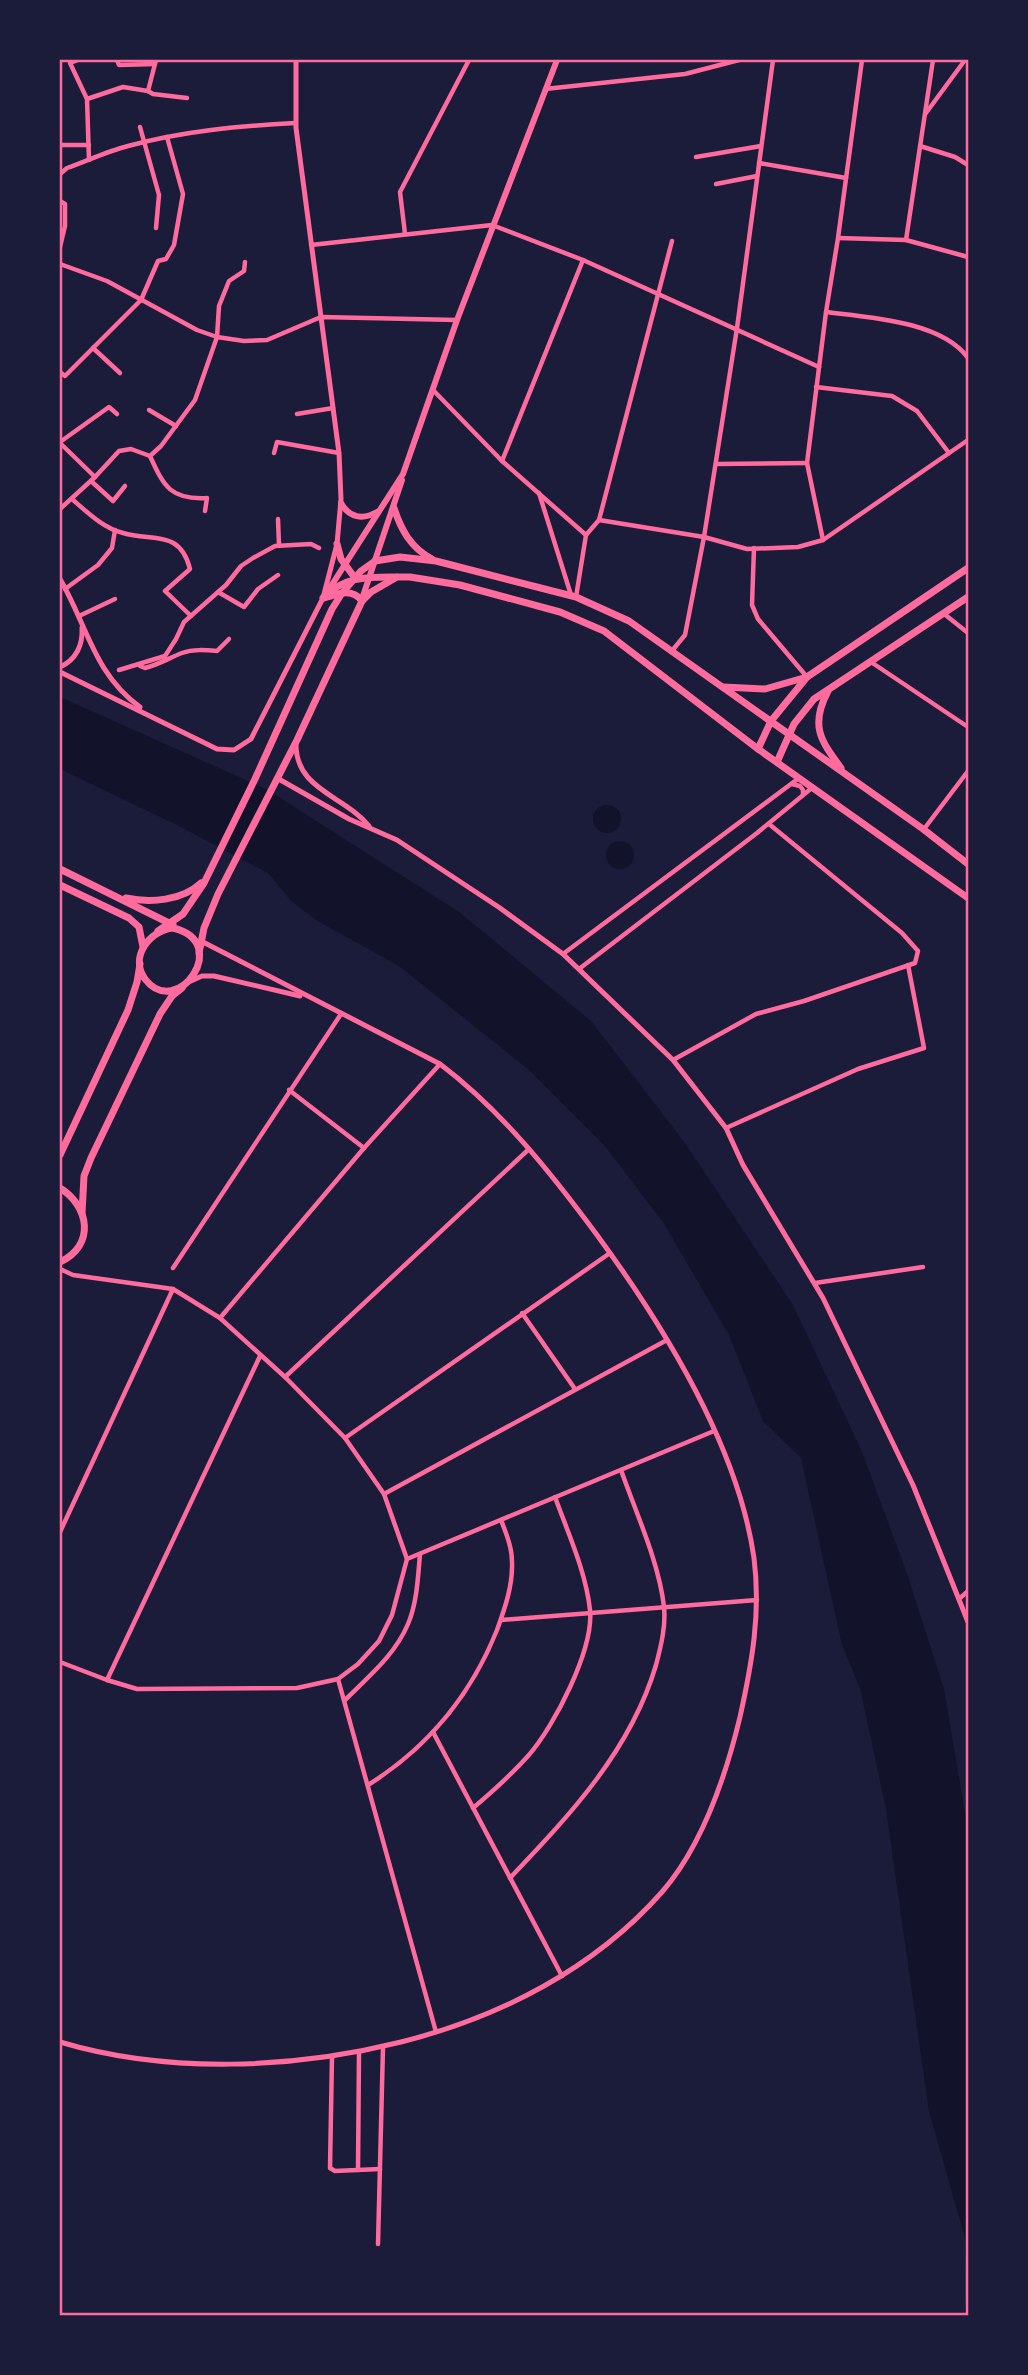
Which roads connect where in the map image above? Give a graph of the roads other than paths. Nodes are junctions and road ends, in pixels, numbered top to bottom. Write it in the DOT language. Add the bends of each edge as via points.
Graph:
graph roads {
  1 [pos="78,60"];
  2 [pos="117,60"];
  3 [pos="296,60"];
  4 [pos="469,60"];
  5 [pos="557,60"];
  6 [pos="739,60"];
  7 [pos="773,60"];
  8 [pos="862,60"];
  9 [pos="933,60"];
  10 [pos="965,60"];
  11 [pos="155,62"];
  12 [pos="545,89"];
  13 [pos="148,91"];
  14 [pos="187,98"];
  15 [pos="87,99"];
  16 [pos="925,114"];
  17 [pos="295,123"];
  18 [pos="140,127"];
  19 [pos="166,137"];
  20 [pos="143,142"];
  21 [pos="60,145"];
  22 [pos="89,145"];
  23 [pos="761,146"];
  24 [pos="920,146"];
  25 [pos="696,157"];
  26 [pos="89,160"];
  27 [pos="759,163"];
  28 [pos="968,164"];
  29 [pos="60,174"];
  30 [pos="757,176"];
  31 [pos="846,178"];
  32 [pos="716,184"];
  33 [pos="60,201"];
  34 [pos="492,225"];
  35 [pos="156,228"];
  36 [pos="405,234"];
  37 [pos="838,238"];
  38 [pos="906,240"];
  39 [pos="671,241"];
  40 [pos="311,245"];
  41 [pos="60,247"];
  42 [pos="968,257"];
  43 [pos="583,260"];
  44 [pos="245,262"];
  45 [pos="60,264"];
  46 [pos="659,294"];
  47 [pos="142,298"];
  48 [pos="825,312"];
  49 [pos="321,317"];
  50 [pos="457,320"];
  51 [pos="737,328"];
  52 [pos="217,337"];
  53 [pos="93,348"];
  54 [pos="968,358"];
  55 [pos="818,367"];
  56 [pos="60,372"];
  57 [pos="120,373"];
  58 [pos="816,387"];
  59 [pos="432,389"];
  60 [pos="333,408"];
  61 [pos="149,410"];
  62 [pos="117,414"];
  63 [pos="297,414"];
  64 [pos="176,426"];
  65 [pos="968,440"];
  66 [pos="60,442"];
  67 [pos="274,453"];
  68 [pos="339,453"];
  69 [pos="949,453"];
  70 [pos="150,456"];
  71 [pos="502,461"];
  72 [pos="807,463"];
  73 [pos="716,464"];
  74 [pos="403,474"];
  75 [pos="93,479"];
  76 [pos="125,486"];
  77 [pos="538,492"];
  78 [pos="72,499"];
  79 [pos="341,503"];
  80 [pos="394,508"];
  81 [pos="60,509"];
  82 [pos="205,511"];
  83 [pos="379,511"];
  84 [pos="278,519"];
  85 [pos="599,520"];
  86 [pos="115,530"];
  87 [pos="586,535"];
  88 [pos="704,537"];
  89 [pos="822,540"];
  90 [pos="337,544"];
  91 [pos="279,545"];
  92 [pos="319,548"];
  93 [pos="754,548"];
  94 [pos="436,561"];
  95 [pos="376,562"];
  96 [pos="344,565"];
  97 [pos="968,568"];
  98 [pos="278,575"];
  99 [pos="370,577"];
  100 [pos="355,578"];
  101 [pos="397,578"];
  102 [pos="60,579"];
  103 [pos="65,589"];
  104 [pos="218,592"];
  105 [pos="342,593"];
  106 [pos="574,597"];
  107 [pos="968,597"];
  108 [pos="323,598"];
  109 [pos="115,599"];
  110 [pos="362,601"];
  111 [pos="943,613"];
  112 [pos="79,616"];
  113 [pos="191,616"];
  114 [pos="82,624"];
  115 [pos="968,633"];
  116 [pos="229,639"];
  117 [pos="671,652"];
  118 [pos="871,662"];
  119 [pos="140,665"];
  120 [pos="60,669"];
  121 [pos="119,670"];
  122 [pos="807,677"];
  123 [pos="719,686"];
  124 [pos="830,687"];
  125 [pos="156,720"];
  126 [pos="771,721"];
  127 [pos="968,727"];
  128 [pos="789,733"];
  129 [pos="297,740"];
  130 [pos="758,749"];
  131 [pos="777,762"];
  132 [pos="968,771"];
  133 [pos="843,772"];
  134 [pos="276,778"];
  135 [pos="800,778"];
  136 [pos="791,784"];
  137 [pos="813,787"];
  138 [pos="802,796"];
  139 [pos="769,824"];
  140 [pos="371,828"];
  141 [pos="923,830"];
  142 [pos="968,864"];
  143 [pos="60,869"];
  144 [pos="211,870"];
  145 [pos="60,884"];
  146 [pos="114,895"];
  147 [pos="968,898"];
  148 [pos="171,924"];
  149 [pos="183,930"];
  150 [pos="158,931"];
  151 [pos="190,935"];
  152 [pos="200,941"];
  153 [pos="142,952"];
  154 [pos="200,953"];
  155 [pos="563,954"];
  156 [pos="140,964"];
  157 [pos="908,965"];
  158 [pos="579,969"];
  159 [pos="189,982"];
  160 [pos="182,988"];
  161 [pos="310,998"];
  162 [pos="341,1014"];
  163 [pos="673,1060"];
  164 [pos="440,1064"];
  165 [pos="289,1090"];
  166 [pos="726,1128"];
  167 [pos="364,1148"];
  168 [pos="529,1149"];
  169 [pos="60,1155"];
  170 [pos="60,1188"];
  171 [pos="82,1213"];
  172 [pos="610,1253"];
  173 [pos="60,1262"];
  174 [pos="923,1267"];
  175 [pos="173,1268"];
  176 [pos="60,1269"];
  177 [pos="815,1283"];
  178 [pos="173,1289"];
  179 [pos="522,1312"];
  180 [pos="220,1318"];
  181 [pos="667,1340"];
  182 [pos="260,1356"];
  183 [pos="285,1377"];
  184 [pos="575,1389"];
  185 [pos="714,1431"];
  186 [pos="345,1438"];
  187 [pos="621,1470"];
  188 [pos="384,1494"];
  189 [pos="555,1497"];
  190 [pos="501,1520"];
  191 [pos="60,1532"];
  192 [pos="419,1554"];
  193 [pos="407,1559"];
  194 [pos="968,1591"];
  195 [pos="959,1599"];
  196 [pos="758,1600"];
  197 [pos="664,1607"];
  198 [pos="591,1614"];
  199 [pos="500,1620"];
  200 [pos="968,1622"];
  201 [pos="60,1662"];
  202 [pos="338,1679"];
  203 [pos="107,1680"];
  204 [pos="344,1700"];
  205 [pos="433,1732"];
  206 [pos="368,1785"];
  207 [pos="473,1808"];
  208 [pos="510,1878"];
  209 [pos="563,1976"];
  210 [pos="436,2033"];
  211 [pos="60,2043"];
  212 [pos="383,2047"];
  213 [pos="359,2053"];
  214 [pos="332,2056"];
  215 [pos="380,2169"];
  216 [pos="358,2170"];
  217 [pos="378,2244"];
  1 -- 15 [label="street" via="70,63"];
  2 -- 11 [label="street" via="119,65"];
  3 -- 17 [label="street"];
  4 -- 36 [label="street" via="400,192"];
  5 -- 12 [label="main road"];
  6 -- 12 [label="street" via="685,74"];
  7 -- 23 [label="street"];
  8 -- 31 [label="street"];
  9 -- 16 [label="street"];
  10 -- 16 [label="street"];
  11 -- 13 [label="street"];
  12 -- 34 [label="main road"];
  13 -- 14 [label="street"];
  13 -- 15 [label="street" via="123,87"];
  15 -- 22 [label="street"];
  16 -- 24 [label="street"];
  17 -- 19 [label="street"];
  17 -- 40 [label="street"];
  18 -- 20 [label="street"];
  19 -- 20 [label="street"];
  19 -- 47 [label="street" via="183,194 174,245 166,259 158,261"];
  20 -- 26 [label="street"];
  20 -- 35 [label="street" via="159,195"];
  21 -- 22 [label="street"];
  22 -- 26 [label="street"];
  23 -- 25 [label="street"];
  23 -- 27 [label="street"];
  24 -- 28 [label="street"];
  24 -- 38 [label="street"];
  26 -- 29 [label="street"];
  27 -- 30 [label="street"];
  27 -- 31 [label="street"];
  30 -- 32 [label="street"];
  30 -- 51 [label="street"];
  31 -- 37 [label="street"];
  33 -- 41 [label="street" via="65,204"];
  34 -- 36 [label="street"];
  34 -- 43 [label="street"];
  34 -- 50 [label="main road"];
  36 -- 40 [label="street"];
  37 -- 38 [label="street"];
  37 -- 48 [label="street"];
  38 -- 42 [label="street"];
  39 -- 46 [label="street"];
  40 -- 49 [label="street"];
  43 -- 46 [label="street"];
  43 -- 71 [label="street"];
  44 -- 52 [label="street" via="244,271 229,281 219,306"];
  45 -- 47 [label="street"];
  46 -- 51 [label="street"];
  46 -- 85 [label="street"];
  47 -- 52 [label="street"];
  47 -- 53 [label="street"];
  48 -- 54 [label="street" via="891,319 935,334 963,350"];
  48 -- 55 [label="street"];
  49 -- 50 [label="street"];
  49 -- 52 [label="street" via="267,340"];
  49 -- 60 [label="street"];
  50 -- 59 [label="main road"];
  51 -- 55 [label="street"];
  51 -- 73 [label="street"];
  52 -- 64 [label="street" via="195,400"];
  53 -- 56 [label="street" via="65,376"];
  53 -- 57 [label="street"];
  55 -- 58 [label="street"];
  58 -- 69 [label="street" via="891,396 917,411"];
  58 -- 72 [label="street"];
  59 -- 71 [label="street"];
  59 -- 74 [label="main road"];
  60 -- 63 [label="street"];
  60 -- 68 [label="street"];
  61 -- 64 [label="street"];
  62 -- 66 [label="street" via="109,407"];
  64 -- 70 [label="street"];
  65 -- 69 [label="street"];
  66 -- 75 [label="street"];
  67 -- 68 [label="street" via="277,442"];
  68 -- 79 [label="street"];
  69 -- 89 [label="street"];
  70 -- 75 [label="street" via="131,449 119,451"];
  70 -- 82 [label="street" via="163,484 177,495 208,498"];
  71 -- 77 [label="street"];
  72 -- 73 [label="street"];
  72 -- 89 [label="street"];
  73 -- 88 [label="street"];
  74 -- 80 [label="main road"];
  74 -- 83 [label="main road"];
  75 -- 76 [label="street" via="113,501"];
  75 -- 78 [label="street"];
  77 -- 87 [label="street"];
  77 -- 106 [label="street"];
  78 -- 81 [label="street"];
  78 -- 86 [label="street"];
  79 -- 83 [label="main road" via="356,517"];
  79 -- 90 [label="street"];
  80 -- 94 [label="main road" via="408,540"];
  80 -- 95 [label="main road"];
  83 -- 96 [label="main road"];
  84 -- 91 [label="street"];
  85 -- 87 [label="street"];
  85 -- 88 [label="street"];
  86 -- 103 [label="street" via="113,548"];
  86 -- 113 [label="street" via="165,538 182,548 190,569 165,591"];
  87 -- 106 [label="street"];
  88 -- 93 [label="street"];
  88 -- 117 [label="street" via="685,635"];
  89 -- 93 [label="street" via="797,547"];
  90 -- 96 [label="main road"];
  90 -- 108 [label="street"];
  91 -- 92 [label="street"];
  91 -- 104 [label="street" via="241,566"];
  93 -- 122 [label="street" via="752,606"];
  94 -- 95 [label="main road" via="400,557"];
  94 -- 106 [label="main road"];
  95 -- 99 [label="main road"];
  95 -- 100 [label="main road"];
  96 -- 100 [label="main road"];
  96 -- 108 [label="main road"];
  97 -- 122 [label="main road"];
  98 -- 104 [label="street" via="258,589 244,607"];
  99 -- 100 [label="main road"];
  99 -- 101 [label="main road"];
  99 -- 110 [label="main road"];
  100 -- 105 [label="main road"];
  100 -- 108 [label="main road"];
  101 -- 110 [label="main road"];
  101 -- 130 [label="main road" via="460,585 560,612 604,631"];
  102 -- 103 [label="street"];
  103 -- 112 [label="street"];
  104 -- 113 [label="street"];
  105 -- 108 [label="main road"];
  105 -- 110 [label="main road" via="355,593"];
  105 -- 144 [label="main road"];
  106 -- 117 [label="main road" via="629,621"];
  107 -- 111 [label="main road"];
  108 -- 125 [label="street" via="251,739 242,747 217,749"];
  109 -- 112 [label="street"];
  110 -- 129 [label="main road"];
  111 -- 115 [label="street"];
  111 -- 118 [label="main road"];
  112 -- 114 [label="street"];
  113 -- 119 [label="street" via="165,656"];
  114 -- 120 [label="street" via="79,650"];
  114 -- 125 [label="street" via="116,688"];
  116 -- 119 [label="street" via="217,651 195,650 145,668"];
  117 -- 123 [label="main road"];
  118 -- 124 [label="main road"];
  118 -- 127 [label="street"];
  119 -- 121 [label="street"];
  120 -- 125 [label="street"];
  122 -- 123 [label="main road" via="765,689"];
  122 -- 126 [label="main road"];
  123 -- 126 [label="main road"];
  124 -- 128 [label="main road" via="814,699"];
  124 -- 133 [label="main road" via="818,726 825,747"];
  126 -- 128 [label="main road"];
  126 -- 130 [label="main road"];
  128 -- 131 [label="main road"];
  128 -- 133 [label="main road"];
  129 -- 134 [label="main road"];
  129 -- 140 [label="street" via="304,775"];
  130 -- 131 [label="main road"];
  131 -- 135 [label="main road"];
  132 -- 141 [label="street"];
  133 -- 141 [label="main road"];
  134 -- 140 [label="street"];
  134 -- 152 [label="main road"];
  135 -- 136 [label="street"];
  135 -- 137 [label="main road"];
  136 -- 138 [label="street" via="800,786"];
  136 -- 155 [label="street"];
  137 -- 138 [label="street"];
  137 -- 147 [label="main road"];
  138 -- 139 [label="street"];
  139 -- 157 [label="street" via="907,938 918,951 915,963"];
  139 -- 158 [label="street"];
  140 -- 155 [label="street" via="397,840"];
  141 -- 142 [label="main road"];
  143 -- 146 [label="main road"];
  144 -- 146 [label="main road" via="199,885 176,897 137,900"];
  144 -- 148 [label="main road" via="183,914"];
  145 -- 153 [label="main road" via="139,926"];
  146 -- 148 [label="main road"];
  148 -- 149 [label="main road"];
  148 -- 150 [label="main road"];
  149 -- 150 [label="main road"];
  149 -- 151 [label="main road"];
  150 -- 153 [label="main road"];
  151 -- 152 [label="street"];
  151 -- 154 [label="main road"];
  152 -- 154 [label="main road"];
  152 -- 161 [label="street"];
  153 -- 156 [label="main road"];
  154 -- 159 [label="main road"];
  155 -- 158 [label="street"];
  156 -- 160 [label="main road" via="142,974 155,988"];
  156 -- 169 [label="main road" via="128,1010"];
  157 -- 163 [label="street" via="756,1014"];
  157 -- 166 [label="street" via="924,1048 858,1069"];
  158 -- 163 [label="street"];
  159 -- 160 [label="main road"];
  159 -- 161 [label="street" via="214,976"];
  160 -- 171 [label="main road" via="160,1014 91,1158 84,1176"];
  161 -- 162 [label="street"];
  162 -- 164 [label="street"];
  162 -- 165 [label="street"];
  163 -- 166 [label="street"];
  164 -- 167 [label="street"];
  164 -- 168 [label="street" via="464,1082"];
  165 -- 167 [label="street"];
  165 -- 175 [label="street"];
  166 -- 177 [label="street" via="743,1165"];
  167 -- 180 [label="street"];
  168 -- 172 [label="street"];
  168 -- 183 [label="street"];
  170 -- 171 [label="main road" via="72,1196"];
  171 -- 173 [label="main road" via="85,1221 80,1242"];
  172 -- 179 [label="street"];
  172 -- 181 [label="street"];
  174 -- 177 [label="street"];
  176 -- 178 [label="street" via="73,1275"];
  177 -- 195 [label="street" via="913,1485"];
  178 -- 180 [label="street"];
  178 -- 191 [label="street"];
  179 -- 184 [label="street"];
  179 -- 186 [label="street"];
  180 -- 182 [label="street"];
  181 -- 184 [label="street"];
  181 -- 185 [label="street"];
  182 -- 183 [label="street"];
  182 -- 203 [label="street"];
  183 -- 186 [label="street"];
  184 -- 188 [label="street"];
  185 -- 187 [label="street"];
  185 -- 196 [label="street" via="747,1525"];
  186 -- 188 [label="street"];
  187 -- 189 [label="street"];
  187 -- 197 [label="street" via="657,1572"];
  188 -- 193 [label="street"];
  189 -- 190 [label="street"];
  189 -- 198 [label="street"];
  190 -- 192 [label="street"];
  190 -- 199 [label="street" via="512,1559"];
  192 -- 193 [label="street"];
  192 -- 204 [label="street" via="408,1624 384,1661"];
  193 -- 202 [label="street" via="392,1615 379,1641"];
  194 -- 195 [label="street"];
  195 -- 200 [label="street"];
  196 -- 197 [label="street"];
  196 -- 209 [label="street" via="750,1674 727,1766 688,1854 664,1890 638,1917"];
  197 -- 198 [label="street"];
  197 -- 208 [label="street" via="661,1645 650,1682 620,1743 584,1798"];
  198 -- 199 [label="street"];
  198 -- 207 [label="street" via="586,1645 550,1726 529,1755"];
  199 -- 205 [label="street" via="473,1681"];
  201 -- 203 [label="street"];
  202 -- 203 [label="street" via="297,1688 235,1689 137,1689"];
  202 -- 204 [label="street"];
  204 -- 206 [label="street"];
  205 -- 206 [label="street" via="394,1769"];
  205 -- 207 [label="street"];
  206 -- 210 [label="street"];
  207 -- 208 [label="street"];
  208 -- 209 [label="street"];
  209 -- 210 [label="street" via="498,2010"];
  210 -- 212 [label="street"];
  211 -- 214 [label="street" via="181,2063"];
  212 -- 213 [label="street"];
  212 -- 215 [label="street"];
  213 -- 214 [label="street"];
  213 -- 216 [label="street"];
  214 -- 216 [label="street" via="330,2168"];
  215 -- 216 [label="street"];
  215 -- 217 [label="street"];
}
